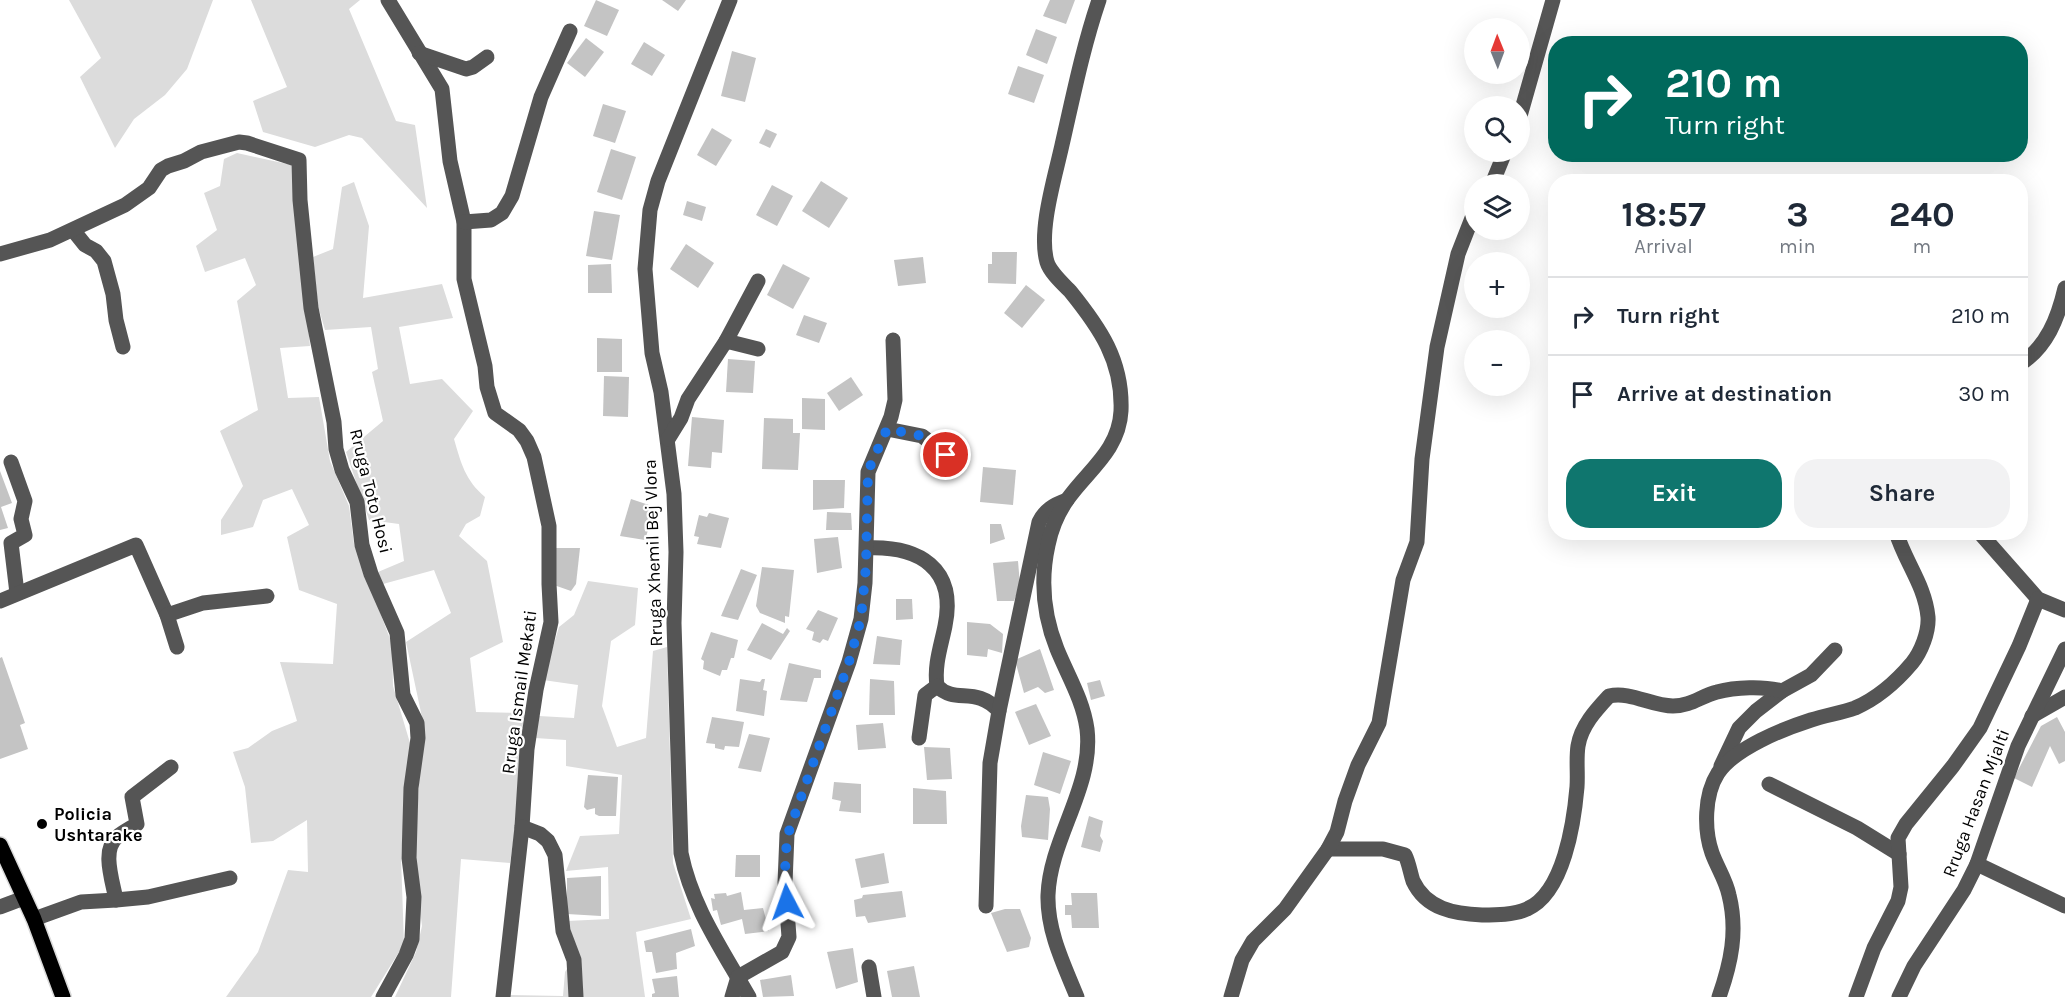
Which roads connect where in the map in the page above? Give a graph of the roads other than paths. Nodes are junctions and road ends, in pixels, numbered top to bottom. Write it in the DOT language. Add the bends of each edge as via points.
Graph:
graph roads {
  1 [pos="388,0"];
  2 [pos="730,0"];
  3 [pos="1099,0"];
  4 [pos="1553,0"];
  5 [pos="570,31"];
  6 [pos="419,53"];
  7 [pos="487,57"];
  8 [pos="1526,96"];
  9 [pos="464,222"];
  10 [pos="73,230"];
  11 [pos="1464,239"];
  12 [pos="0,254"];
  13 [pos="758,281"];
  14 [pos="2065,288"];
  15 [pos="893,340"];
  16 [pos="726,341"];
  17 [pos="123,347"];
  18 [pos="758,350"];
  19 [pos="2028,357"];
  20 [pos="887,429"];
  21 [pos="668,439"];
  22 [pos="946,455"];
  23 [pos="11,462"];
  24 [pos="1067,500"];
  25 [pos="1900,540"];
  26 [pos="1986,540"];
  27 [pos="867,548"];
  28 [pos="17,593"];
  29 [pos="267,596"];
  30 [pos="2038,599"];
  31 [pos="0,600"];
  32 [pos="2065,610"];
  33 [pos="167,615"];
  34 [pos="177,647"];
  35 [pos="2065,650"];
  36 [pos="1835,651"];
  37 [pos="937,686"];
  38 [pos="1782,691"];
  39 [pos="2065,697"];
  40 [pos="999,711"];
  41 [pos="2032,716"];
  42 [pos="919,738"];
  43 [pos="171,767"];
  44 [pos="1717,774"];
  45 [pos="1769,784"];
  46 [pos="522,827"];
  47 [pos="0,844"];
  48 [pos="1328,849"];
  49 [pos="1899,854"];
  50 [pos="1977,864"];
  51 [pos="230,878"];
  52 [pos="24,898"];
  53 [pos="117,900"];
  54 [pos="986,906"];
  55 [pos="2065,906"];
  56 [pos="0,907"];
  57 [pos="34,919"];
  58 [pos="869,968"];
  59 [pos="738,977"];
  60 [pos="63,997"];
  61 [pos="383,997"];
  62 [pos="503,997"];
  63 [pos="576,997"];
  64 [pos="732,997"];
  65 [pos="749,997"];
  66 [pos="874,997"];
  67 [pos="1077,997"];
  68 [pos="1231,997"];
  69 [pos="1719,997"];
  70 [pos="1856,997"];
  71 [pos="1899,997"];
  1 -- 6 [label="street, Rruga Ismail Mekati"];
  2 -- 21 [label="street, Rruga Xhemil Bej Vlora" via="650,210 645,269 647,303"];
  3 -- 24 [label="street" via="1059,160 1046,246 1047,263 1104,337 1118,377 1121,413 1118,432 1104,456"];
  4 -- 8 [label="street"];
  5 -- 9 [label="street" via="541,97 512,196 502,213 491,220"];
  6 -- 7 [label="street" via="465,69"];
  6 -- 9 [label="street, Rruga Ismail Mekati" via="442,89 448,153"];
  9 -- 46 [label="street, Rruga Ismail Mekati" via="464,279 487,387 495,413 519,430 527,441 549,525 551,622 527,749"];
  10 -- 12 [label="street"];
  10 -- 17 [label="street" via="104,261"];
  10 -- 61 [label="street, Rruga Toto Hosi" via="125,205 149,188 161,170 201,152 247,142 299,159 311,308 336,449 357,502 362,545 371,574 397,633 403,696 417,723 408,858 414,897 412,939"];
  11 -- 48 [label="street" via="1437,347 1422,459 1417,542 1403,580 1383,709"];
  13 -- 16 [label="street"];
  14 -- 19 [label="street" via="2050,333"];
  15 -- 20 [label="street" via="895,400"];
  16 -- 18 [label="street"];
  16 -- 21 [label="street" via="688,399"];
  20 -- 22 [label="street" via="922,436"];
  20 -- 27 [label="street" via="868,471"];
  21 -- 59 [label="street, Rruga Xhemil Bej Vlora" via="675,520 681,853 686,881 697,908"];
  23 -- 28 [label="street" via="25,501 21,519 25,536 11,543"];
  24 -- 40 [label="street" via="1044,512 1039,522"];
  24 -- 67 [label="street" via="1048,541 1042,594 1057,650 1083,709 1087,753 1048,894 1055,942"];
  25 -- 44 [label="street" via="1918,578 1928,620 1918,656 1874,698 1789,728 1748,748"];
  26 -- 30 [label="street"];
  27 -- 37 [label="street" via="917,554 938,572 948,604 935,676"];
  27 -- 59 [label="street" via="861,619 788,834 785,883 789,937 782,952"];
  28 -- 31 [label="street"];
  28 -- 33 [label="street" via="136,545"];
  29 -- 33 [label="street" via="203,603"];
  30 -- 32 [label="street"];
  30 -- 49 [label="street" via="1980,728 1906,824 1898,838"];
  33 -- 34 [label="street"];
  35 -- 41 [label="street, Rruga Hasan Mjalti"];
  36 -- 38 [label="street" via="1811,675"];
  37 -- 40 [label="street" via="953,695 984,698"];
  37 -- 42 [label="street" via="925,695"];
  38 -- 44 [label="street" via="1739,728"];
  38 -- 48 [label="street" via="1733,689 1675,706 1609,696 1584,727 1578,746 1575,809 1562,863 1551,887 1527,910 1503,915 1453,913 1421,894 1405,855 1383,849"];
  39 -- 41 [label="street"];
  40 -- 54 [label="street" via="990,763"];
  41 -- 50 [label="street, Rruga Hasan Mjalti"];
  43 -- 53 [label="street" via="132,797 138,824 116,837 110,846"];
  44 -- 69 [label="street" via="1706,824 1712,852 1729,894 1734,932"];
  45 -- 49 [label="street"];
  46 -- 62 [label="street, Rruga Ismail Mekati"];
  46 -- 63 [label="street" via="540,834 555,855 563,931 574,960"];
  47 -- 52 [label="main road"];
  48 -- 68 [label="street" via="1285,909 1253,941 1242,960"];
  49 -- 70 [label="street" via="1898,901 1874,948"];
  50 -- 55 [label="street"];
  50 -- 71 [label="street, Rruga Hasan Mjalti"];
  51 -- 53 [label="street"];
  52 -- 56 [label="street"];
  52 -- 57 [label="main road"];
  53 -- 57 [label="street" via="81,902"];
  57 -- 60 [label="main road"];
  58 -- 66 [label="street"];
  59 -- 64 [label="street"];
  59 -- 65 [label="street, Rruga Xhemil Bej Vlora"];
}
